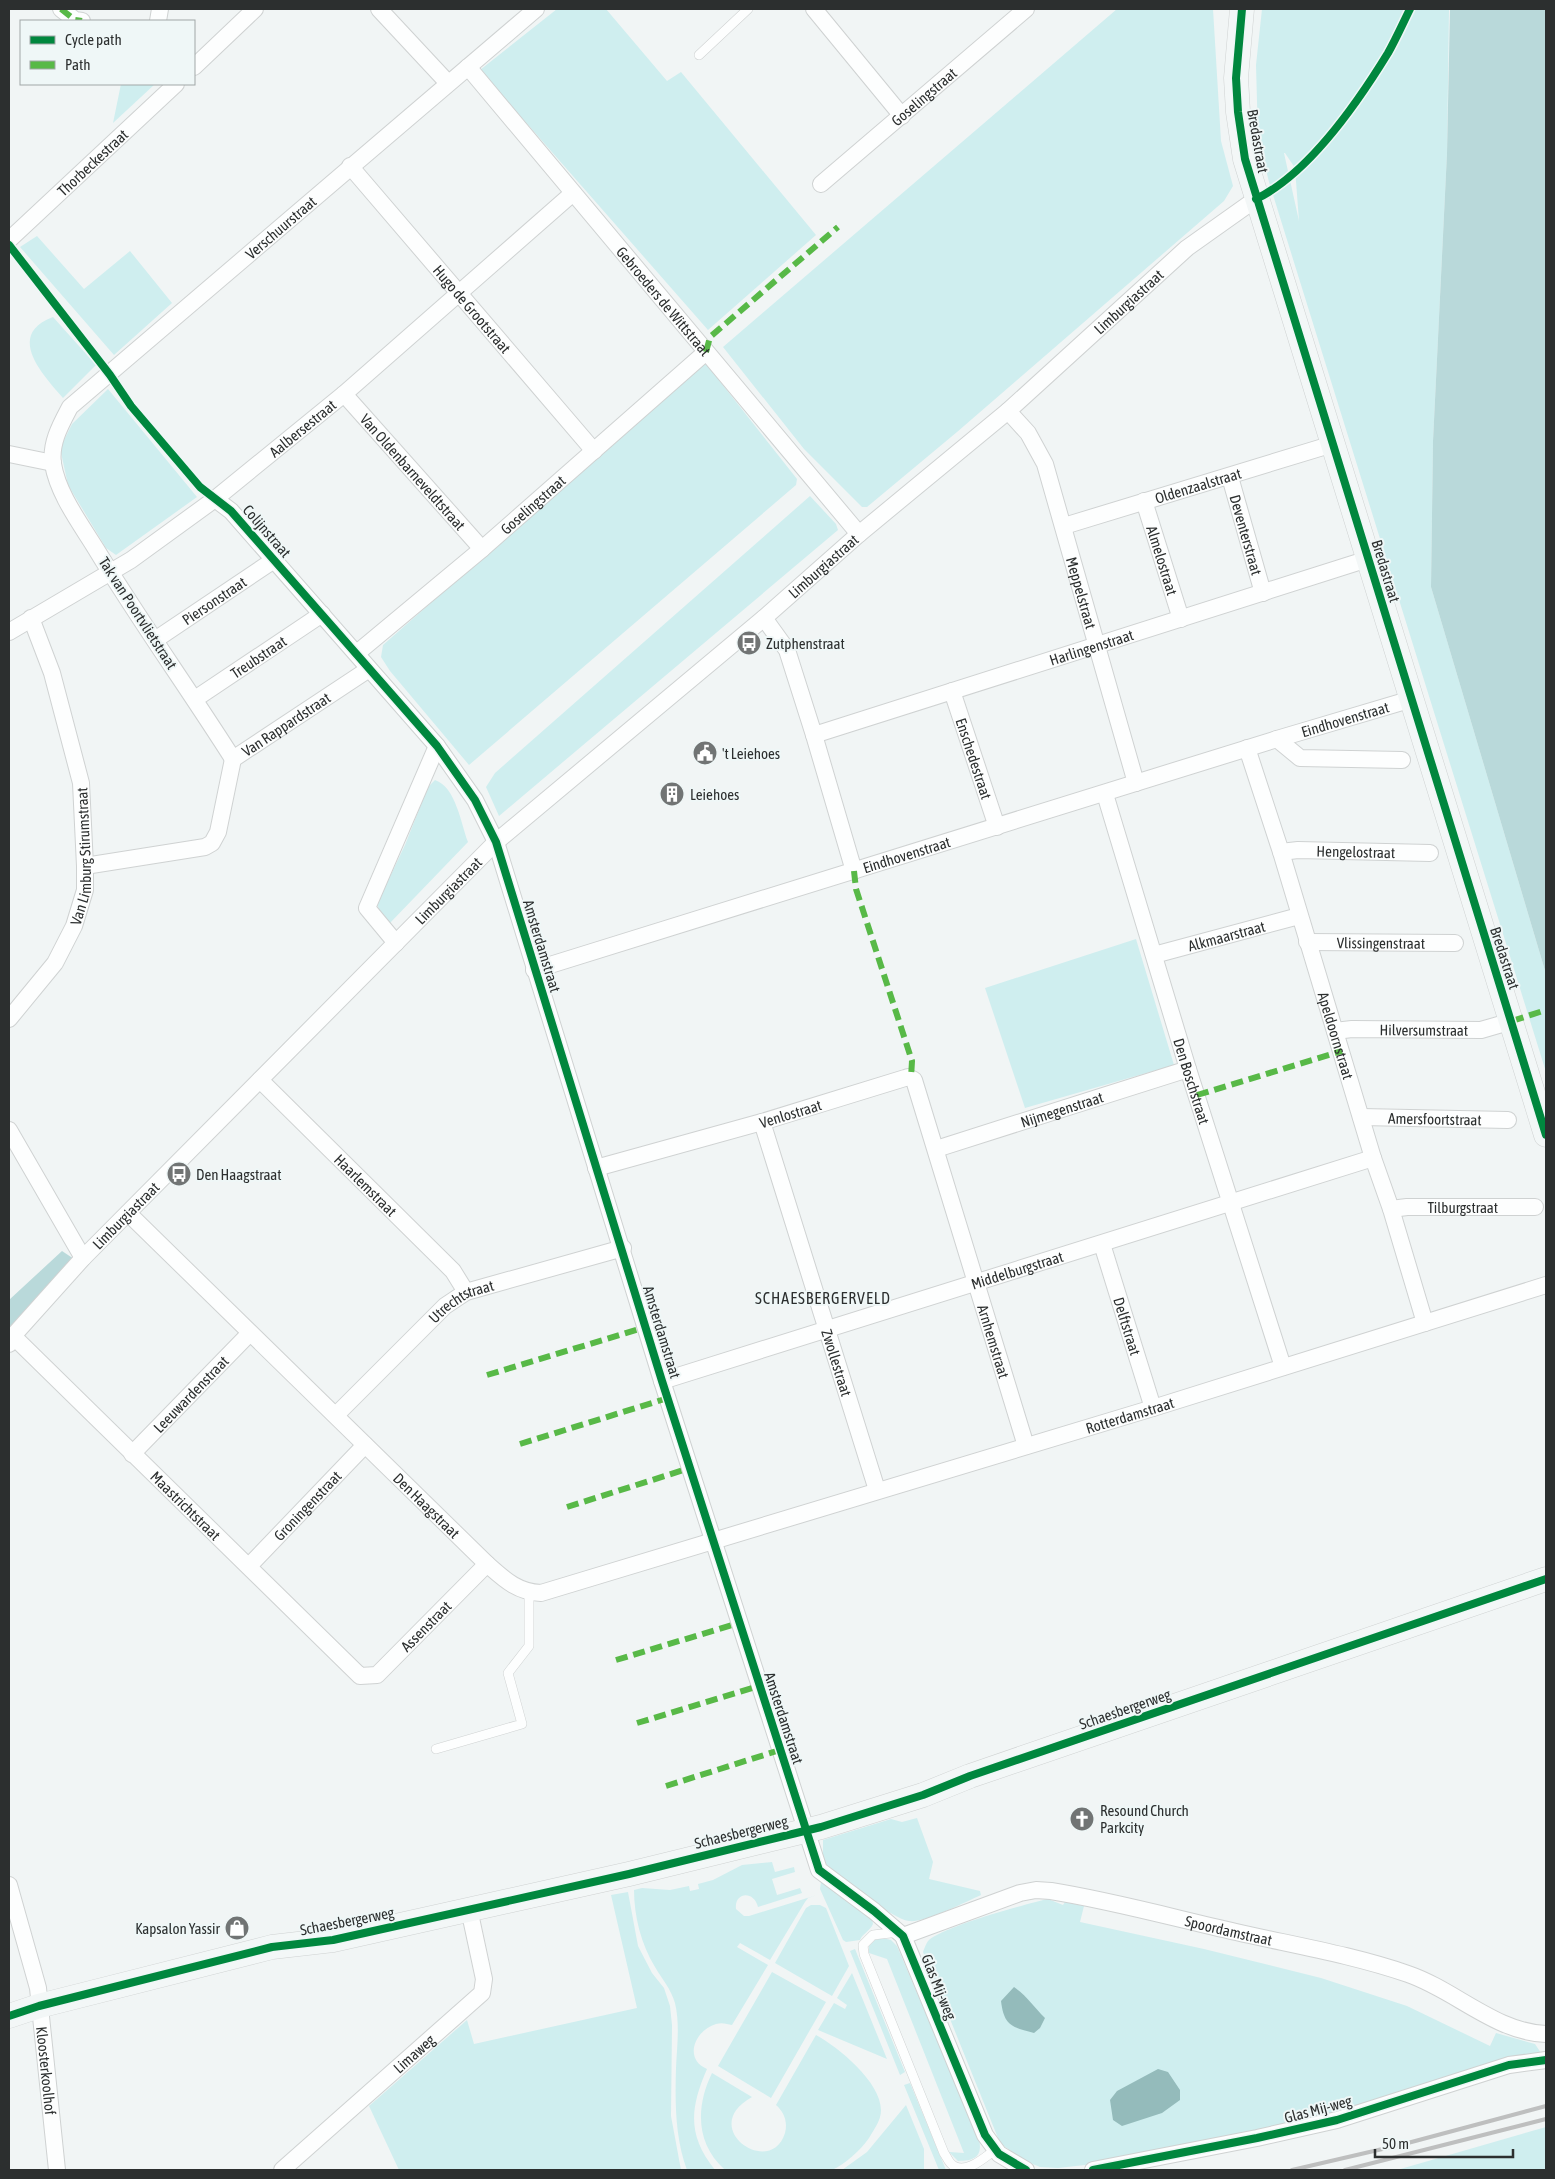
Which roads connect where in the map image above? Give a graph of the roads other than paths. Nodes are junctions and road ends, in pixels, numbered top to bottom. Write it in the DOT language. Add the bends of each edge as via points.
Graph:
graph roads {
  1 [pos="61,9"];
  2 [pos="256,9"];
  3 [pos="379,9"];
  4 [pos="536,9"];
  5 [pos="748,9"];
  6 [pos="814,9"];
  7 [pos="1026,9"];
  8 [pos="1242,9"];
  9 [pos="75,20"];
  10 [pos="699,55"];
  11 [pos="195,66"];
  12 [pos="468,67"];
  13 [pos="448,83"];
  14 [pos="175,85"];
  15 [pos="902,116"];
  16 [pos="350,166"];
  17 [pos="821,184"];
  18 [pos="573,193"];
  19 [pos="1256,199"];
  20 [pos="9,240"];
  21 [pos="458,292"];
  22 [pos="706,352"];
  23 [pos="344,394"];
  24 [pos="1008,411"];
  25 [pos="1333,444"];
  26 [pos="594,451"];
  27 [pos="9,454"];
  28 [pos="53,463"];
  29 [pos="1230,477"];
  30 [pos="215,499"];
  31 [pos="1144,501"];
  32 [pos="1064,526"];
  33 [pos="859,534"];
  34 [pos="482,549"];
  35 [pos="1368,559"];
  36 [pos="274,560"];
  37 [pos="110,573"];
  38 [pos="1264,593"];
  39 [pos="322,614"];
  40 [pos="31,618"];
  41 [pos="764,618"];
  42 [pos="1181,619"];
  43 [pos="9,632"];
  44 [pos="154,640"];
  45 [pos="1096,647"];
  46 [pos="357,653"];
  47 [pos="369,669"];
  48 [pos="952,691"];
  49 [pos="195,699"];
  50 [pos="1412,699"];
  51 [pos="814,735"];
  52 [pos="1277,739"];
  53 [pos="437,746"];
  54 [pos="1247,748"];
  55 [pos="233,759"];
  56 [pos="1402,760"];
  57 [pos="1136,783"];
  58 [pos="1105,794"];
  59 [pos="997,827"];
  60 [pos="496,842"];
  61 [pos="1281,852"];
  62 [pos="1430,853"];
  63 [pos="85,866"];
  64 [pos="854,871"];
  65 [pos="1300,916"];
  66 [pos="1307,942"];
  67 [pos="396,943"];
  68 [pos="1455,943"];
  69 [pos="1154,955"];
  70 [pos="534,970"];
  71 [pos="9,1019"];
  72 [pos="1512,1021"];
  73 [pos="1335,1031"];
  74 [pos="1188,1070"];
  75 [pos="260,1080"];
  76 [pos="1361,1117"];
  77 [pos="1508,1120"];
  78 [pos="762,1122"];
  79 [pos="9,1130"];
  80 [pos="1546,1135"];
  81 [pos="936,1150"];
  82 [pos="1373,1158"];
  83 [pos="596,1168"];
  84 [pos="1230,1203"];
  85 [pos="1534,1207"];
  86 [pos="1391,1209"];
  87 [pos="128,1213"];
  88 [pos="1102,1244"];
  89 [pos="623,1248"];
  90 [pos="83,1258"];
  91 [pos="976,1282"];
  92 [pos="1546,1285"];
  93 [pos="466,1292"];
  94 [pos="1426,1323"];
  95 [pos="827,1330"];
  96 [pos="249,1334"];
  97 [pos="11,1340"];
  98 [pos="1282,1367"];
  99 [pos="662,1381"];
  100 [pos="1153,1408"];
  101 [pos="336,1415"];
  102 [pos="365,1445"];
  103 [pos="1026,1446"];
  104 [pos="132,1454"];
  105 [pos="877,1490"];
  106 [pos="713,1541"];
  107 [pos="487,1564"];
  108 [pos="249,1566"];
  109 [pos="1546,1580"];
  110 [pos="529,1593"];
  111 [pos="360,1676"];
  112 [pos="436,1749"];
  113 [pos="805,1830"];
  114 [pos="9,1885"];
  115 [pos="469,1909"];
  116 [pos="901,1934"];
  117 [pos="39,2006"];
  118 [pos="9,2016"];
  119 [pos="1546,2034"];
  120 [pos="1546,2060"];
  121 [pos="995,2150"];
  122 [pos="57,2170"];
  123 [pos="282,2170"];
  124 [pos="1026,2170"];
  125 [pos="1093,2170"];
  1 -- 9 [label="street"];
  2 -- 11 [label="street"];
  3 -- 13 [label="street"];
  4 -- 12 [label="street, Verschuurstraat"];
  5 -- 10 [label="lane"];
  6 -- 15 [label="street"];
  7 -- 15 [label="street, Goselingstraat"];
  8 -- 19 [label="street, Bredastraat" via="1236,78 1238,112 1245,159"];
  12 -- 13 [label="street, Verschuurstraat"];
  12 -- 18 [label="street, Gebroeders de Wittstraat"];
  13 -- 16 [label="street, Verschuurstraat"];
  14 -- 20 [label="street, Thorbeckestraat"];
  15 -- 17 [label="street, Goselingstraat"];
  16 -- 21 [label="street, Hugo de Grootstraat"];
  16 -- 28 [label="street, Verschuurstraat" via="70,407 56,433"];
  18 -- 21 [label="street, Aalbersestraat"];
  18 -- 22 [label="street, Gebroeders de Wittstraat"];
  19 -- 24 [label="street, Limburgiastraat" via="1187,248"];
  19 -- 25 [label="street, Bredastraat"];
  21 -- 23 [label="street, Aalbersestraat"];
  21 -- 26 [label="street, Hugo de Grootstraat"];
  22 -- 26 [label="street, Goselingstraat"];
  22 -- 33 [label="street, Gebroeders de Wittstraat"];
  23 -- 30 [label="street, Aalbersestraat"];
  23 -- 34 [label="street, Van Oldenbarneveldtstraat"];
  24 -- 32 [label="street, Meppelstraat" via="1028,433 1045,464"];
  24 -- 33 [label="street, Limburgiastraat"];
  25 -- 29 [label="street, Oldenzaalstraat"];
  25 -- 35 [label="street, Bredastraat"];
  26 -- 34 [label="street, Goselingstraat"];
  27 -- 28 [label="street"];
  28 -- 37 [label="street, Tak van Poortvlietstraat" via="75,515"];
  29 -- 31 [label="street, Oldenzaalstraat"];
  29 -- 38 [label="street, Deventerstraat"];
  30 -- 36 [label="street, Colijnstraat" via="232,511"];
  30 -- 37 [label="street, Aalbersestraat"];
  31 -- 32 [label="street, Oldenzaalstraat"];
  31 -- 42 [label="street, Almelostraat"];
  32 -- 45 [label="street, Meppelstraat"];
  33 -- 41 [label="street, Limburgiastraat"];
  34 -- 46 [label="street, Goselingstraat"];
  35 -- 38 [label="street, Harlingenstraat"];
  35 -- 50 [label="street, Bredastraat"];
  36 -- 39 [label="street, Colijnstraat"];
  36 -- 44 [label="street, Piersonstraat"];
  37 -- 40 [label="street, Aalbersestraat"];
  37 -- 44 [label="street, Tak van Poortvlietstraat"];
  38 -- 42 [label="street, Harlingenstraat"];
  39 -- 46 [label="street, Colijnstraat"];
  39 -- 49 [label="street, Treubstraat"];
  40 -- 43 [label="street, Aalbersestraat"];
  40 -- 63 [label="street, Van Limburg Stirumstraat" via="52,673 80,783"];
  41 -- 51 [label="street" via="787,650"];
  41 -- 60 [label="street, Limburgiastraat"];
  42 -- 45 [label="street, Harlingenstraat"];
  44 -- 49 [label="street, Tak van Poortvlietstraat"];
  45 -- 48 [label="street, Harlingenstraat"];
  45 -- 57 [label="street, Meppelstraat"];
  46 -- 47 [label="street, Colijnstraat"];
  47 -- 53 [label="street, Colijnstraat"];
  47 -- 55 [label="street, Van Rappardstraat"];
  48 -- 51 [label="street, Harlingenstraat"];
  48 -- 59 [label="street, Enschedestraat"];
  49 -- 55 [label="street, Tak van Poortvlietstraat"];
  50 -- 52 [label="street, Eindhovenstraat"];
  50 -- 72 [label="street, Bredastraat"];
  51 -- 64 [label="street"];
  52 -- 54 [label="street, Eindhovenstraat"];
  52 -- 56 [label="street, Eindhovenstraat" via="1300,758"];
  53 -- 60 [label="street, Colijnstraat" via="475,800"];
  53 -- 67 [label="street" via="367,908"];
  54 -- 57 [label="street, Eindhovenstraat"];
  54 -- 61 [label="street, Apeldoornstraat"];
  55 -- 63 [label="street, Van Rappardstraat" via="218,832 212,843 205,847"];
  57 -- 58 [label="street, Eindhovenstraat"];
  58 -- 59 [label="street, Eindhovenstraat"];
  58 -- 69 [label="street, Den Boschstraat"];
  59 -- 64 [label="street, Eindhovenstraat"];
  60 -- 67 [label="street, Limburgiastraat"];
  60 -- 70 [label="street, Amsterdamstraat"];
  61 -- 62 [label="street, Hengelostraat"];
  61 -- 65 [label="street, Apeldoornstraat"];
  63 -- 71 [label="street, Van Limburg Stirumstraat" via="84,890 74,926 55,962"];
  64 -- 70 [label="street, Eindhovenstraat"];
  65 -- 66 [label="street, Apeldoornstraat"];
  65 -- 69 [label="street, Alkmaarstraat"];
  66 -- 68 [label="street, Vlissingenstraat"];
  66 -- 73 [label="street, Apeldoornstraat"];
  67 -- 75 [label="street, Limburgiastraat"];
  69 -- 74 [label="street, Den Boschstraat"];
  70 -- 83 [label="street, Amsterdamstraat"];
  72 -- 73 [label="street, Hilversumstraat" via="1481,1030"];
  72 -- 80 [label="street, Bredastraat"];
  73 -- 76 [label="street, Apeldoornstraat"];
  74 -- 81 [label="street, Nijmegenstraat"];
  74 -- 84 [label="street, Den Boschstraat"];
  75 -- 87 [label="street, Limburgiastraat"];
  75 -- 93 [label="street, Haarlemstraat" via="453,1271"];
  76 -- 77 [label="street, Amersfoortstraat"];
  76 -- 82 [label="street, Apeldoornstraat"];
  78 -- 81 [label="street, Venlostraat" via="908,1077 914,1080"];
  78 -- 83 [label="street, Venlostraat"];
  78 -- 95 [label="street, Zwollestraat"];
  79 -- 90 [label="street"];
  81 -- 91 [label="street, Arnhemstraat"];
  82 -- 84 [label="street, Middelburgstraat"];
  82 -- 86 [label="street, Apeldoornstraat"];
  83 -- 89 [label="street, Amsterdamstraat"];
  84 -- 88 [label="street, Middelburgstraat"];
  84 -- 98 [label="street, Den Boschstraat"];
  85 -- 86 [label="street, Tilburgstraat"];
  86 -- 94 [label="street, Apeldoornstraat"];
  87 -- 90 [label="street, Limburgiastraat"];
  87 -- 96 [label="street, Den Haagstraat"];
  88 -- 91 [label="street, Middelburgstraat"];
  88 -- 100 [label="street, Delftstraat"];
  89 -- 93 [label="street, Utrechtstraat"];
  89 -- 99 [label="street, Amsterdamstraat"];
  90 -- 97 [label="street, Limburgiastraat"];
  91 -- 95 [label="street, Middelburgstraat"];
  91 -- 103 [label="street, Arnhemstraat"];
  92 -- 94 [label="street, Rotterdamstraat"];
  93 -- 101 [label="street, Utrechtstraat" via="445,1306"];
  94 -- 98 [label="street, Rotterdamstraat"];
  95 -- 99 [label="street, Middelburgstraat"];
  95 -- 105 [label="street, Zwollestraat"];
  96 -- 101 [label="street, Den Haagstraat"];
  96 -- 104 [label="street, Leeuwardenstraat"];
  97 -- 104 [label="street, Maastrichtstraat"];
  98 -- 100 [label="street, Rotterdamstraat"];
  99 -- 106 [label="street, Amsterdamstraat"];
  100 -- 103 [label="street, Rotterdamstraat"];
  101 -- 102 [label="street, Den Haagstraat"];
  102 -- 107 [label="street, Den Haagstraat"];
  102 -- 108 [label="street, Groningenstraat"];
  103 -- 105 [label="street, Rotterdamstraat"];
  104 -- 108 [label="street, Maastrichtstraat"];
  105 -- 106 [label="street, Rotterdamstraat"];
  106 -- 110 [label="street" via="541,1593"];
  106 -- 113 [label="street, Amsterdamstraat"];
  107 -- 110 [label="street, Den Haagstraat" via="517,1589"];
  107 -- 111 [label="street, Assenstraat" via="377,1675"];
  108 -- 111 [label="street, Maastrichtstraat"];
  109 -- 113 [label="street, Schaesbergerweg" via="970,1776 923,1795"];
  110 -- 112 [label="lane" via="530,1646 508,1673 522,1724"];
  113 -- 115 [label="street, Schaesbergerweg" via="629,1874"];
  113 -- 116 [label="street, Glas Mij-weg" via="819,1870"];
  114 -- 117 [label="street, Kloosterkoolhof" via="38,1988"];
  115 -- 117 [label="street, Schaesbergerweg" via="333,1940 272,1947"];
  115 -- 123 [label="street, Limaweg" via="484,1979 482,1993"];
  116 -- 119 [label="street, Spoordamstraat" via="1020,1893 1051,1891 1408,1974 1510,2027"];
  116 -- 121 [label="street, Glas Mij-weg" via="974,2110"];
  116 -- 121 [label="lane" via="873,1935 863,1944 864,1954 944,2153 952,2165 961,2168"];
  117 -- 118 [label="street, Schaesbergerweg"];
  117 -- 122 [label="street, Kloosterkoolhof"];
  120 -- 125 [label="street, Glas Mij-weg" via="1509,2065 1337,2120"];
  121 -- 124 [label="street, Glas Mij-weg"];
}
